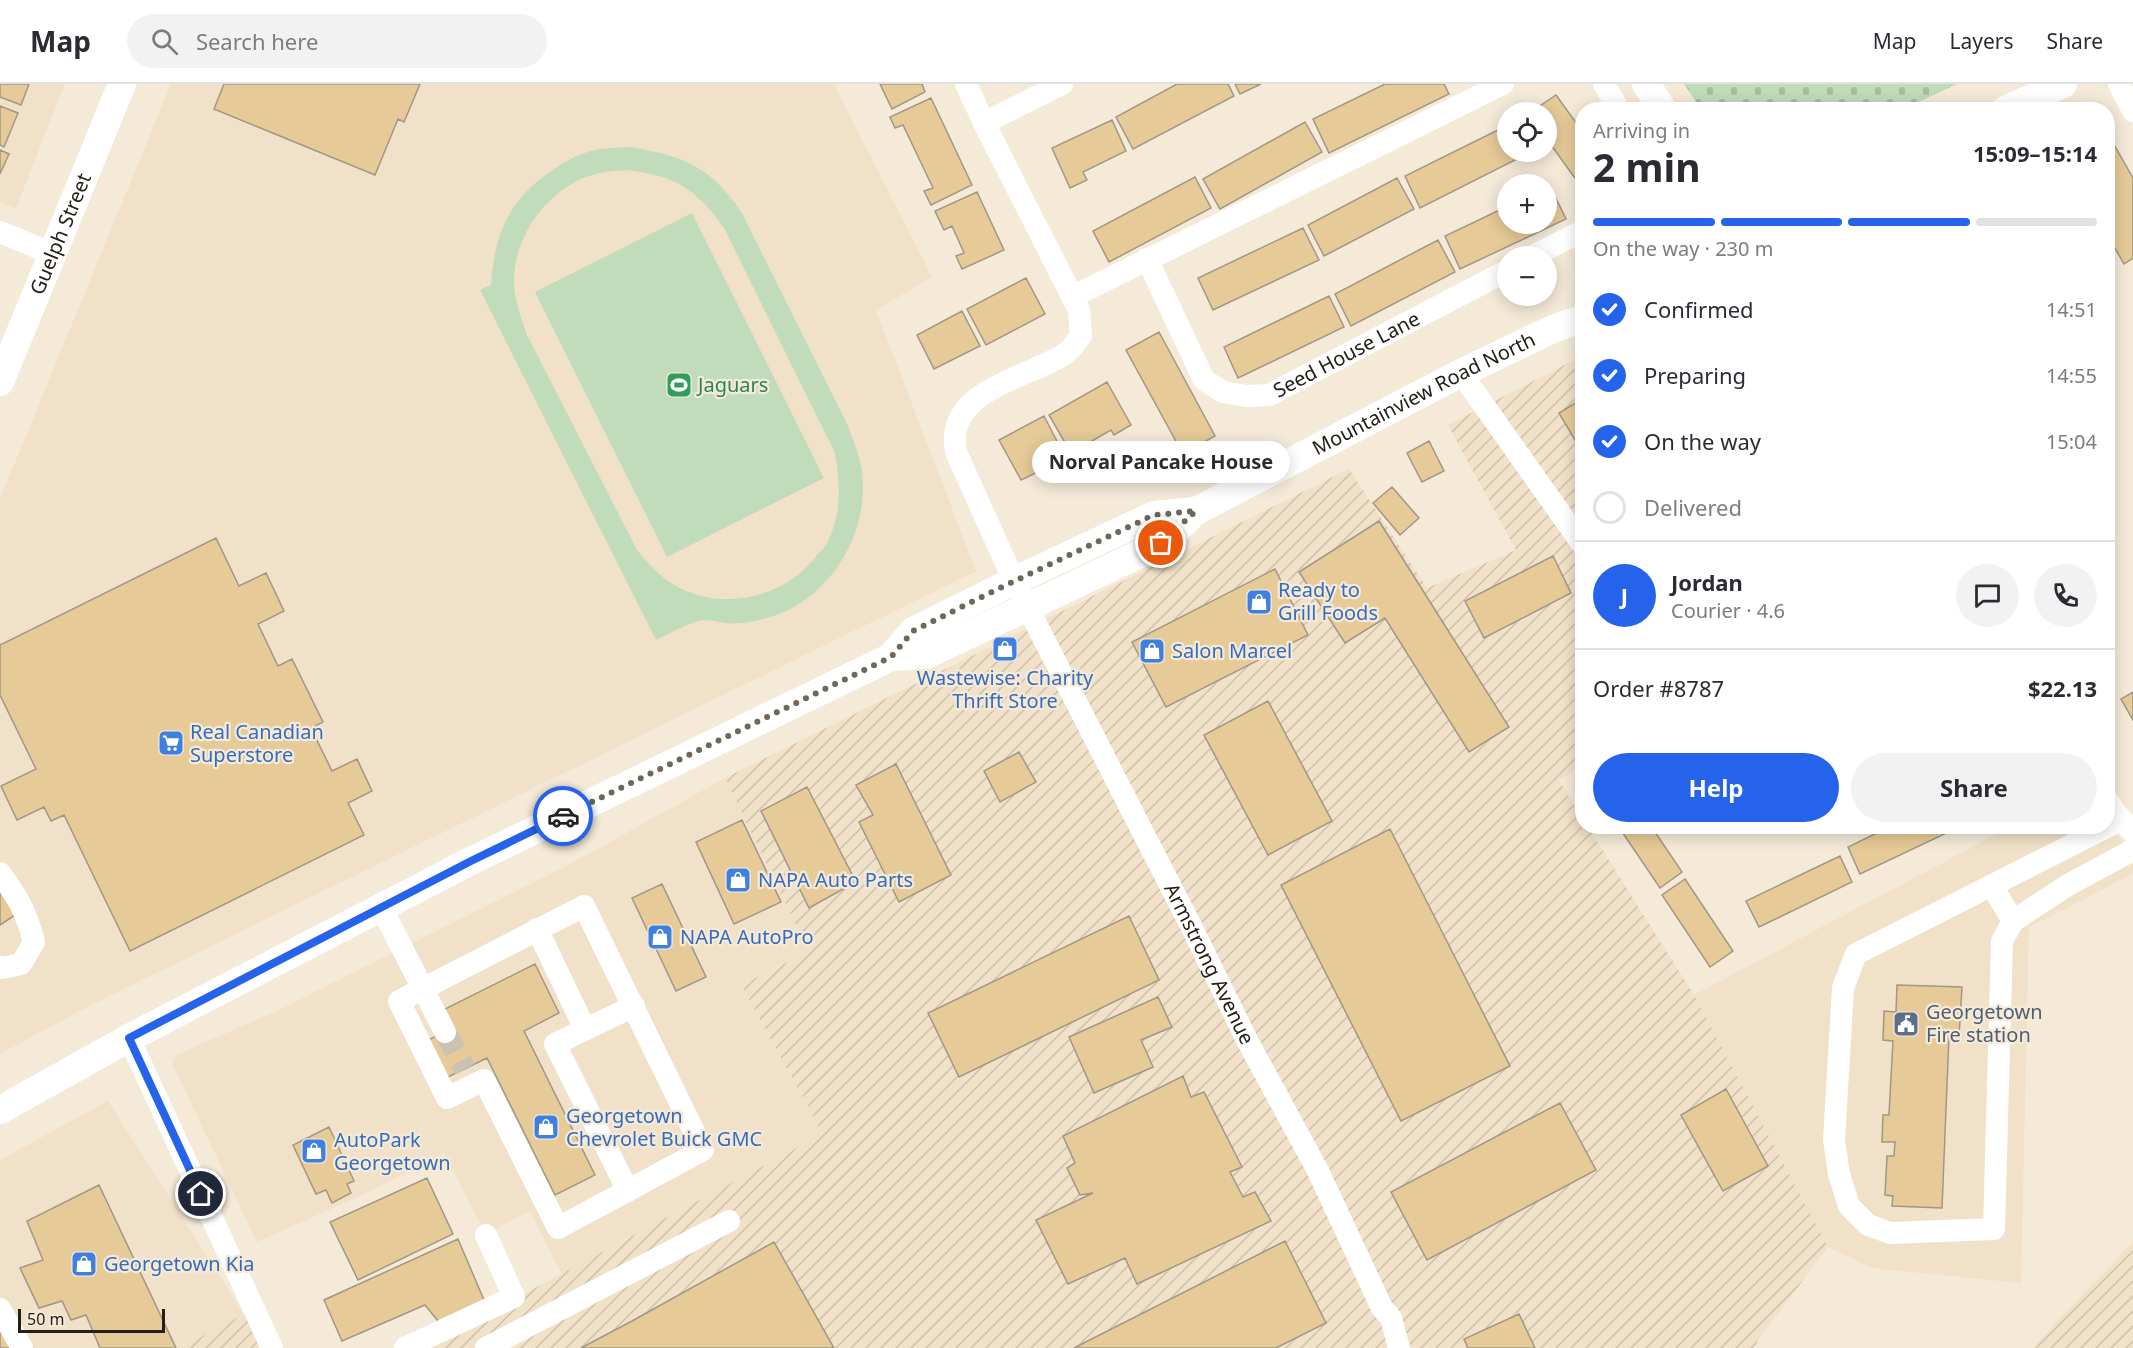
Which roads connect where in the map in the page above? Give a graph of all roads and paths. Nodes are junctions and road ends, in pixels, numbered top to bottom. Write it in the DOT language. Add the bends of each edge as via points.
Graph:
graph roads {
  1 [pos="122,84"];
  2 [pos="966,84"];
  3 [pos="1062,84"];
  4 [pos="1503,84"];
  5 [pos="1604,84"];
  6 [pos="1646,84"];
  7 [pos="2119,84"];
  8 [pos="2046,87"];
  9 [pos="1614,102"];
  10 [pos="1658,102"];
  11 [pos="2019,102"];
  12 [pos="2133,111"];
  13 [pos="984,123"];
  14 [pos="0,232"];
  15 [pos="1575,235"];
  16 [pos="1553,246"];
  17 [pos="53,254"];
  18 [pos="1147,259"];
  19 [pos="1497,276"];
  20 [pos="1072,297"];
  21 [pos="1575,314"];
  22 [pos="1575,321"];
  23 [pos="1555,328"];
  24 [pos="3,368"];
  25 [pos="1461,373"];
  26 [pos="1196,511"];
  27 [pos="1575,534"];
  28 [pos="1014,581"];
  29 [pos="1027,607"];
  30 [pos="891,657"];
  31 [pos="2115,810"];
  32 [pos="2127,826"];
  33 [pos="2109,834"];
  34 [pos="2133,850"];
  35 [pos="0,873"];
  36 [pos="1992,886"];
  37 [pos="381,908"];
  38 [pos="2013,921"];
  39 [pos="537,929"];
  40 [pos="0,967"];
  41 [pos="422,989"];
  42 [pos="634,1006"];
  43 [pos="585,1029"];
  44 [pos="445,1032"];
  45 [pos="129,1038"];
  46 [pos="0,1110"];
  47 [pos="628,1191"];
  48 [pos="729,1221"];
  49 [pos="486,1235"];
  50 [pos="0,1309"];
  51 [pos="22,1348"];
  52 [pos="272,1348"];
  53 [pos="405,1348"];
  54 [pos="486,1348"];
  55 [pos="1399,1348"];
  1 -- 17 [label="main road, Guelph Street"];
  2 -- 13 [label="street"];
  3 -- 13 [label="street"];
  4 -- 18 [label="street"];
  5 -- 9 [label="street"];
  6 -- 10 [label="main road"];
  7 -- 12 [label="street"];
  8 -- 11 [label="main road"];
  13 -- 20 [label="street"];
  14 -- 17 [label="street"];
  15 -- 16 [label="street"];
  17 -- 24 [label="main road, Guelph Street"];
  18 -- 19 [label="street, Seed House Lane" via="1204,380 1223,392 1247,396 1269,395"];
  18 -- 20 [label="street"];
  20 -- 28 [label="street, Armstrong Avenue" via="1079,310 1081,336 1067,353 968,405 955,431 956,452"];
  21 -- 23 [label="main road, Mountainview Road North"];
  22 -- 23 [label="main road, Mountainview Road North"];
  23 -- 25 [label="main road, Mountainview Road North"];
  25 -- 26 [label="main road, Mountainview Road North"];
  25 -- 27 [label="street"];
  26 -- 28 [label="main road, Mountainview Road North" via="1154,515"];
  26 -- 29 [label="main road, Mountainview Road North" via="1161,543"];
  28 -- 29 [label="street, Armstrong Avenue"];
  28 -- 30 [label="main road, Mountainview Road North" via="913,631"];
  29 -- 30 [label="main road, Mountainview Road North" via="926,656"];
  29 -- 55 [label="street, Armstrong Avenue" via="1248,1042 1317,1169 1382,1308 1391,1318"];
  30 -- 37 [label="main road, Mountainview Road North"];
  31 -- 32 [label="street"];
  33 -- 36 [label="street"];
  34 -- 38 [label="street"];
  35 -- 40 [label="street" via="28,917 34,942 21,964"];
  36 -- 38 [label="street"];
  36 -- 38 [label="street" via="1856,954 1843,988 1834,1140 1849,1206 1868,1225 1890,1233 1994,1228 2002,941"];
  37 -- 41 [label="street"];
  37 -- 45 [label="main road, Mountainview Road North"];
  39 -- 41 [label="street"];
  39 -- 42 [label="street" via="584,906"];
  39 -- 43 [label="street"];
  41 -- 44 [label="street"];
  41 -- 47 [label="street" via="399,1001 447,1098 469,1077 484,1080 558,1228"];
  42 -- 43 [label="street"];
  42 -- 47 [label="street" via="703,1149"];
  43 -- 47 [label="street" via="555,1044"];
  45 -- 46 [label="main road, Mountainview Road North"];
  45 -- 52 [label="street"];
  48 -- 54 [label="street"];
  49 -- 53 [label="street" via="514,1297"];
  50 -- 51 [label="street"];
}
